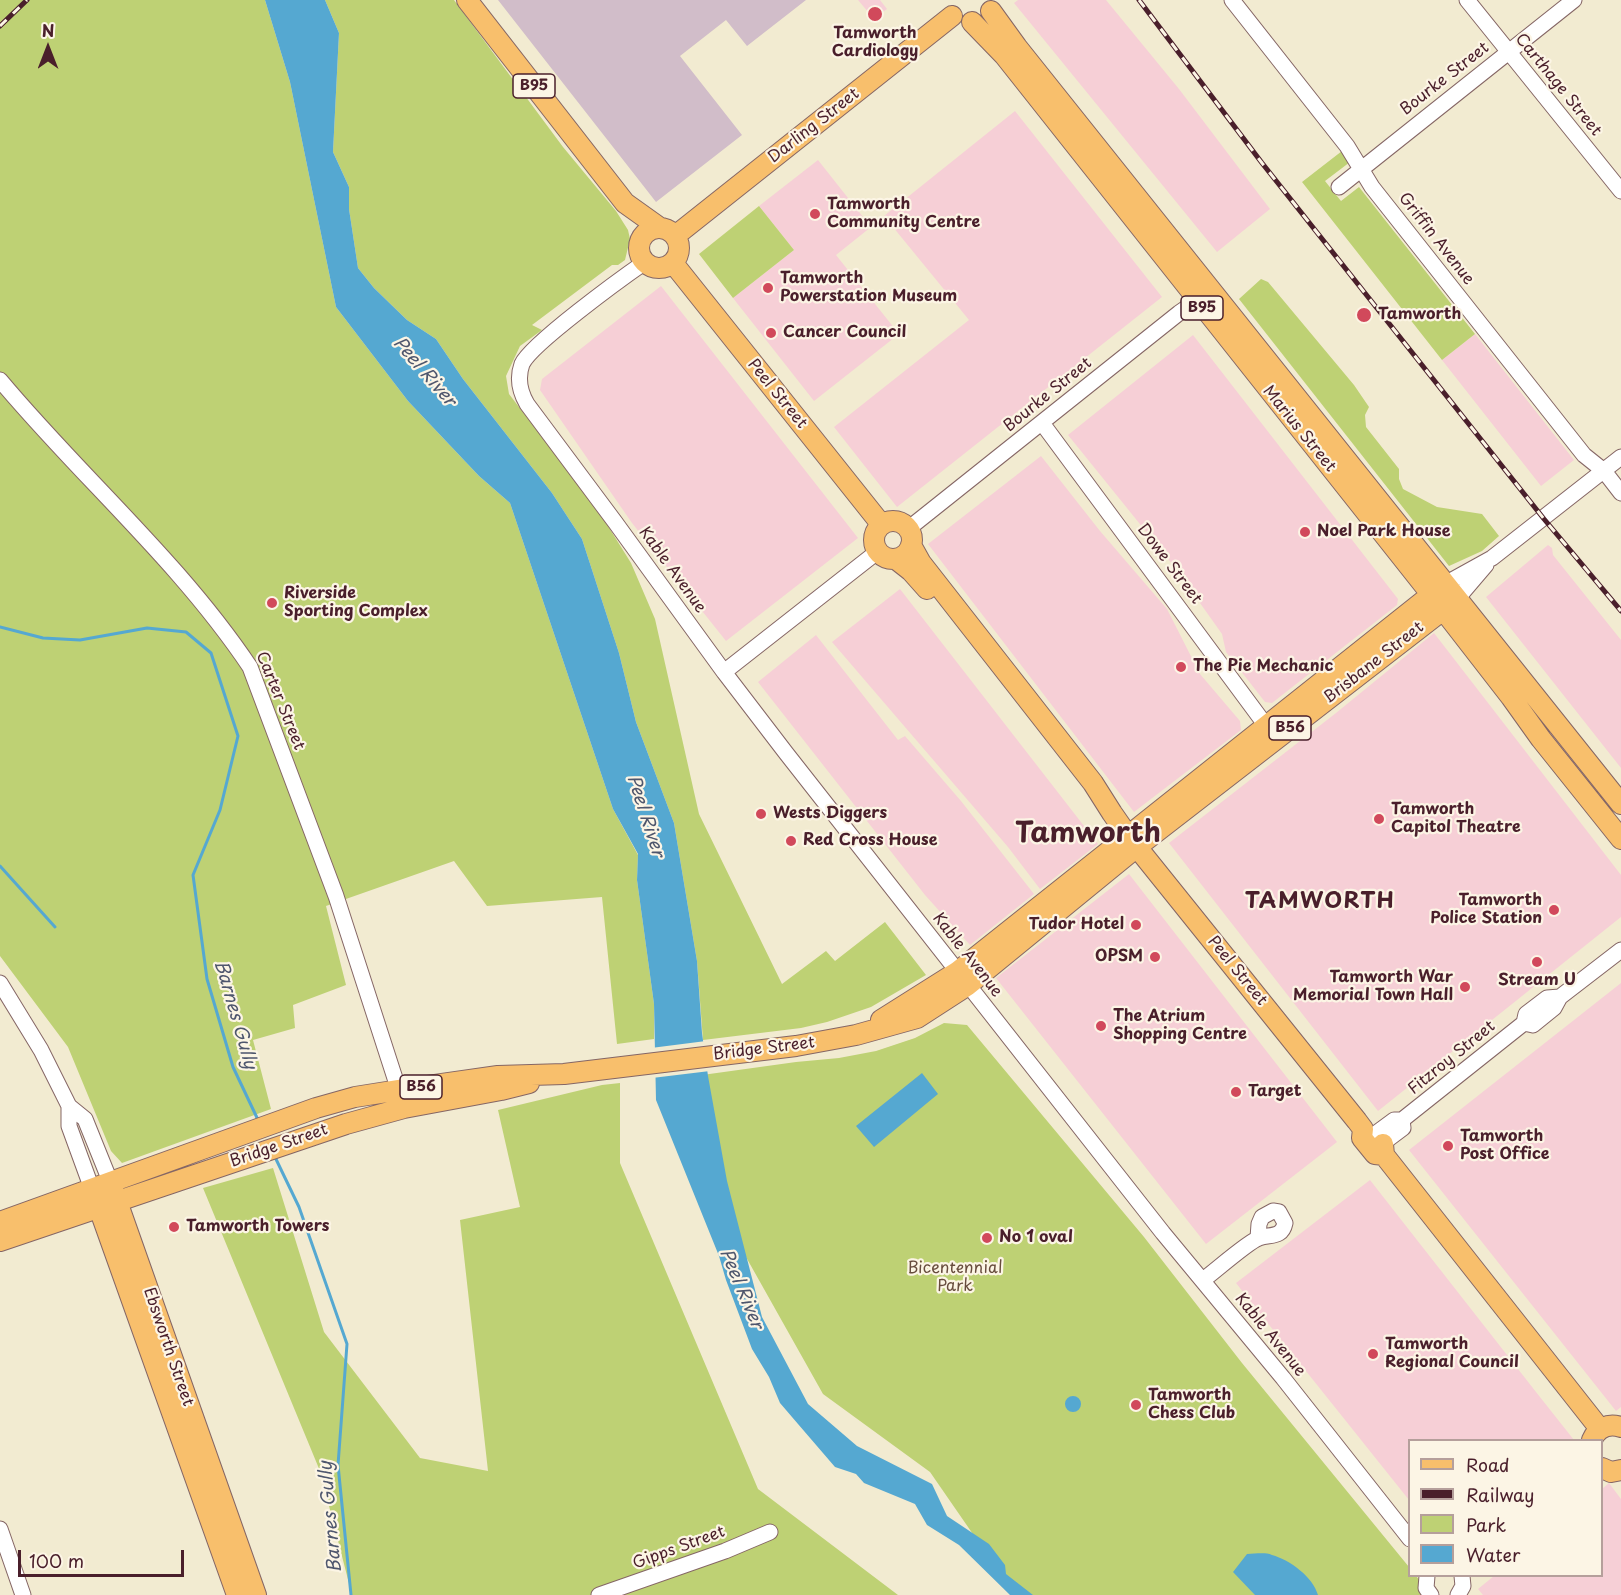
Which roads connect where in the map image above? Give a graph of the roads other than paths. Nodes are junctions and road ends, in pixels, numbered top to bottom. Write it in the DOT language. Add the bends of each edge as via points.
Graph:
graph roads {
  1 [pos="467,0"];
  2 [pos="1232,0"];
  3 [pos="1467,0"];
  4 [pos="1574,0"];
  5 [pos="993,4"];
  6 [pos="949,8"];
  7 [pos="972,22"];
  8 [pos="1509,52"];
  9 [pos="1361,169"];
  10 [pos="1339,187"];
  11 [pos="1621,191"];
  12 [pos="625,203"];
  13 [pos="668,232"];
  14 [pos="640,243"];
  15 [pos="645,262"];
  16 [pos="673,263"];
  17 [pos="1203,296"];
  18 [pos="0,380"];
  19 [pos="1042,423"];
  20 [pos="1621,457"];
  21 [pos="1604,471"];
  22 [pos="1621,493"];
  23 [pos="881,524"];
  24 [pos="910,537"];
  25 [pos="877,552"];
  26 [pos="897,560"];
  27 [pos="1444,597"];
  28 [pos="723,672"];
  29 [pos="1267,727"];
  30 [pos="1621,804"];
  31 [pos="1112,813"];
  32 [pos="1621,839"];
  33 [pos="1133,841"];
  34 [pos="1621,950"];
  35 [pos="962,978"];
  36 [pos="0,983"];
  37 [pos="401,1099"];
  38 [pos="1376,1140"];
  39 [pos="105,1195"];
  40 [pos="0,1222"];
  41 [pos="1258,1238"];
  42 [pos="0,1241"];
  43 [pos="1203,1280"];
  44 [pos="1621,1427"];
  45 [pos="1596,1435"];
  46 [pos="1603,1468"];
  47 [pos="1621,1470"];
  48 [pos="0,1529"];
  49 [pos="770,1532"];
  50 [pos="1408,1536"];
  51 [pos="1426,1577"];
  52 [pos="1462,1577"];
  53 [pos="23,1595"];
  54 [pos="237,1595"];
  55 [pos="256,1595"];
  56 [pos="599,1595"];
  57 [pos="1431,1595"];
  58 [pos="1458,1595"];
  1 -- 12 [label="main road, B95"];
  2 -- 9 [label="street, Griffin Avenue"];
  3 -- 8 [label="street, Carthage Street"];
  4 -- 8 [label="street, Bourke Street"];
  5 -- 7 [label="main road" via="979,20"];
  5 -- 17 [label="main road, Marius Street / B95" via="1017,47"];
  6 -- 7 [label="main road, B95" via="965,22"];
  6 -- 13 [label="main road, Darling Street / B95"];
  7 -- 17 [label="main road, Marius Street / B95" via="1004,55"];
  8 -- 9 [label="street, Bourke Street"];
  8 -- 11 [label="street, Carthage Street"];
  9 -- 10 [label="street, Bourke Street"];
  9 -- 21 [label="street, Griffin Avenue" via="1576,446"];
  12 -- 13 [label="main road, B95"];
  12 -- 14 [label="main road, B95"];
  13 -- 14 [label="main road, B95" via="650,230"];
  13 -- 16 [label="main road" via="680,250"];
  14 -- 15 [label="main road, B95"];
  15 -- 16 [label="main road" via="655,268"];
  15 -- 28 [label="street, Kable Avenue" via="527,356 519,378 522,394"];
  16 -- 23 [label="main road, Peel Street"];
  17 -- 19 [label="street, Bourke Street"];
  17 -- 27 [label="main road, Marius Street / B95"];
  18 -- 37 [label="street, Carter Street" via="230,636 250,667 336,896"];
  19 -- 24 [label="street, Bourke Street"];
  19 -- 29 [label="street, Dowe Street"];
  20 -- 21 [label="street, Brisbane Street"];
  21 -- 22 [label="street, Griffin Avenue"];
  21 -- 27 [label="street, Brisbane Street"];
  23 -- 24 [label="main road" via="899,522"];
  23 -- 25 [label="main road" via="873,540"];
  24 -- 26 [label="main road" via="905,556"];
  24 -- 31 [label="main road, Peel Street" via="928,572 1093,783"];
  25 -- 26 [label="main road"];
  25 -- 28 [label="street"];
  26 -- 31 [label="main road, Peel Street" via="911,571 1001,680 1086,789"];
  27 -- 29 [label="main road, Brisbane Street / B56"];
  27 -- 30 [label="main road, Marius Street"];
  27 -- 32 [label="main road, Marius Street" via="1548,748"];
  27 -- 33 [label="main road, Brisbane Street / B56"];
  28 -- 35 [label="street, Kable Avenue"];
  29 -- 33 [label="main road, Brisbane Street / B56"];
  31 -- 33 [label="main road, Peel Street"];
  33 -- 35 [label="main road, Brisbane Street / B56"];
  33 -- 38 [label="main road, Peel Street"];
  34 -- 38 [label="street, Fitzroy Street" via="1560,998 1533,1025 1524,1023 1402,1120 1403,1128"];
  35 -- 37 [label="main road, Bridge Street / B56" via="917,1018 856,1035 564,1074 501,1090"];
  35 -- 43 [label="street, Kable Avenue"];
  36 -- 39 [label="street, Ebsworth Street" via="69,1106 85,1119"];
  37 -- 39 [label="main road, Bridge Street / B56" via="147,1191"];
  37 -- 39 [label="main road, Bridge Street / B56" via="355,1097 282,1120 138,1171"];
  38 -- 45 [label="main road, Peel Street"];
  39 -- 40 [label="main road, Bridge Street / B56"];
  39 -- 42 [label="main road, Bridge Street / B56"];
  39 -- 54 [label="main road, Ebsworth Street"];
  39 -- 55 [label="main road, Ebsworth Street"];
  41 -- 43 [label="street"];
  43 -- 50 [label="street, Kable Avenue"];
  44 -- 45 [label="main road" via="1608,1426"];
  46 -- 47 [label="main road"];
  48 -- 53 [label="street"];
  49 -- 56 [label="street, Gipps Street"];
  51 -- 57 [label="street"];
  52 -- 58 [label="street"];
}
